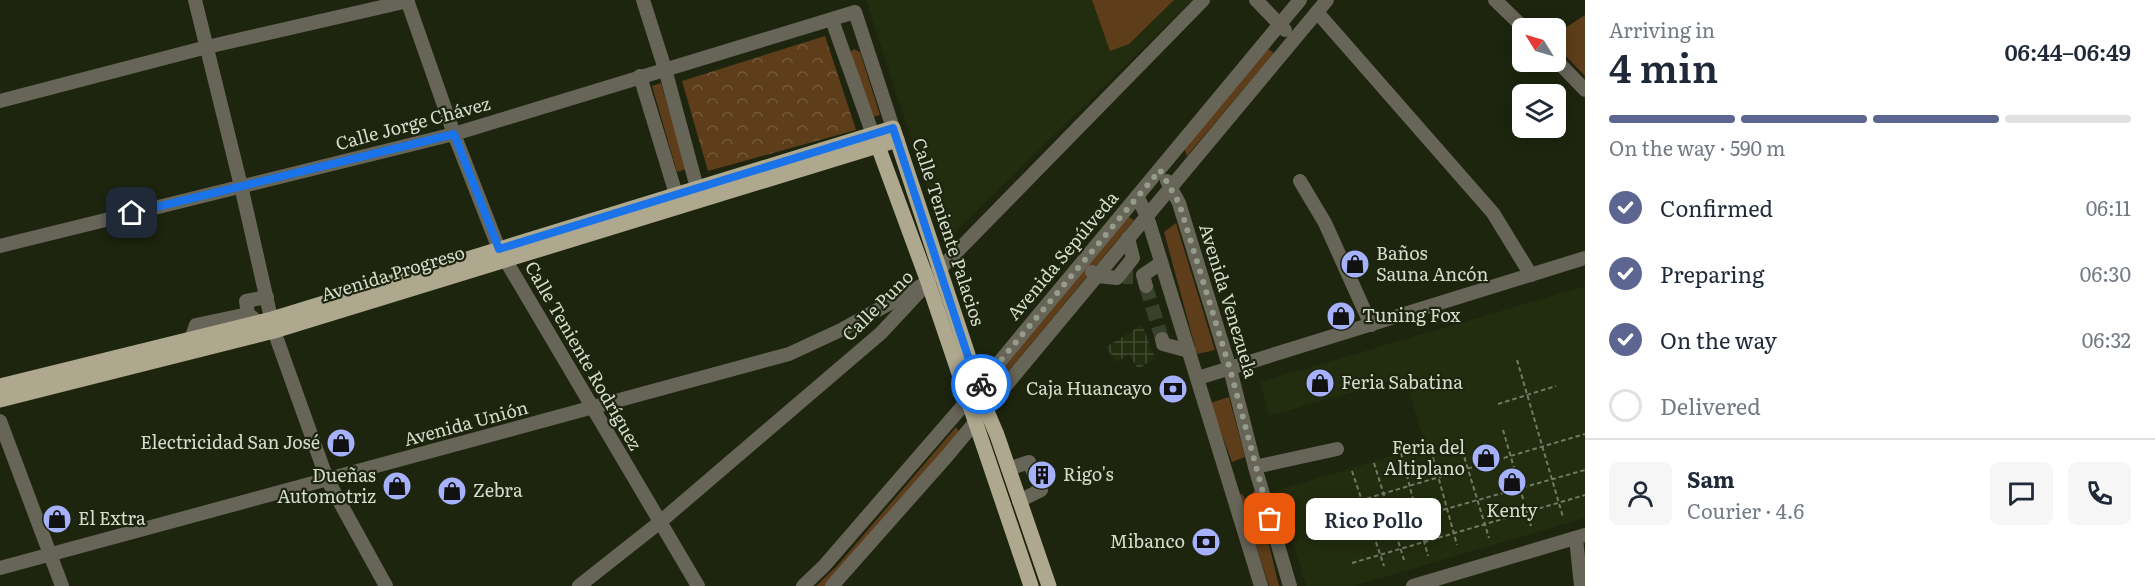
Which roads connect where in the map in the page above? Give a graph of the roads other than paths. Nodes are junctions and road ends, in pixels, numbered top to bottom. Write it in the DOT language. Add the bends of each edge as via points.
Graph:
graph roads {
  1 [pos="195,0"];
  2 [pos="643,0"];
  3 [pos="1203,0"];
  4 [pos="1256,0"];
  5 [pos="1300,0"];
  6 [pos="1327,0"];
  7 [pos="1495,0"];
  8 [pos="407,1"];
  9 [pos="1317,12"];
  10 [pos="1514,18"];
  11 [pos="832,20"];
  12 [pos="1280,24"];
  13 [pos="1294,40"];
  14 [pos="207,47"];
  15 [pos="665,69"];
  16 [pos="1566,70"];
  17 [pos="640,76"];
  18 [pos="1585,90"];
  19 [pos="0,101"];
  20 [pos="454,134"];
  21 [pos="895,134"];
  22 [pos="876,140"];
  23 [pos="1160,170"];
  24 [pos="1300,181"];
  25 [pos="241,186"];
  26 [pos="1172,188"];
  27 [pos="699,195"];
  28 [pos="1137,196"];
  29 [pos="678,201"];
  30 [pos="1147,216"];
  31 [pos="1128,238"];
  32 [pos="0,246"];
  33 [pos="503,255"];
  34 [pos="1585,258"];
  35 [pos="1081,263"];
  36 [pos="1161,263"];
  37 [pos="939,268"];
  38 [pos="1531,275"];
  39 [pos="1097,276"];
  40 [pos="1133,279"];
  41 [pos="928,282"];
  42 [pos="267,297"];
  43 [pos="263,321"];
  44 [pos="1371,325"];
  45 [pos="1162,339"];
  46 [pos="1189,351"];
  47 [pos="1230,369"];
  48 [pos="1198,378"];
  49 [pos="0,386"];
  50 [pos="978,387"];
  51 [pos="0,400"];
  52 [pos="967,401"];
  53 [pos="592,409"];
  54 [pos="986,409"];
  55 [pos="0,421"];
  56 [pos="975,423"];
  57 [pos="1337,449"];
  58 [pos="1255,467"];
  59 [pos="1008,469"];
  60 [pos="327,479"];
  61 [pos="1019,501"];
  62 [pos="660,522"];
  63 [pos="1580,536"];
  64 [pos="51,554"];
  65 [pos="0,568"];
  66 [pos="62,586"];
  67 [pos="386,586"];
  68 [pos="579,586"];
  69 [pos="698,586"];
  70 [pos="803,586"];
  71 [pos="832,586"];
  72 [pos="1031,586"];
  73 [pos="1049,586"];
  74 [pos="1262,586"];
  75 [pos="1290,586"];
  76 [pos="1413,586"];
  77 [pos="1581,586"];
  1 -- 14 [label="street"];
  2 -- 15 [label="street"];
  3 -- 37 [label="street, Calle Puno"];
  4 -- 12 [label="street"];
  5 -- 12 [label="street, Avenida Sepúlveda"];
  6 -- 9 [label="street"];
  7 -- 10 [label="street"];
  8 -- 14 [label="street"];
  8 -- 20 [label="street, Calle Teniente Rodríguez"];
  9 -- 13 [label="street"];
  9 -- 38 [label="street" via="1493,213"];
  11 -- 15 [label="street, Calle Jorge Chávez"];
  11 -- 21 [label="street, Calle Jorge Chávez" via="855,12"];
  11 -- 22 [label="street"];
  12 -- 13 [label="street"];
  12 -- 23 [label="street, Avenida Sepúlveda"];
  13 -- 26 [label="street"];
  14 -- 19 [label="street"];
  14 -- 25 [label="street"];
  15 -- 17 [label="street, Calle Jorge Chávez"];
  15 -- 27 [label="street"];
  16 -- 18 [label="street"];
  17 -- 20 [label="street, Calle Jorge Chávez"];
  17 -- 29 [label="street"];
  20 -- 25 [label="street, Calle Jorge Chávez"];
  20 -- 33 [label="street, Calle Teniente Rodríguez"];
  21 -- 22 [label="main road, Avenida Progreso"];
  21 -- 37 [label="main road, Calle Teniente Palacios"];
  22 -- 27 [label="main road, Avenida Progreso"];
  22 -- 41 [label="main road, Calle Teniente Palacios"];
  23 -- 26 [label="street, Avenida Venezuela"];
  23 -- 28 [label="street, Avenida Sepúlveda"];
  24 -- 44 [label="street" via="1325,224"];
  25 -- 32 [label="street, Calle Jorge Chávez"];
  25 -- 42 [label="street"];
  26 -- 30 [label="street"];
  26 -- 47 [label="street, Avenida Venezuela"];
  27 -- 29 [label="main road, Avenida Progreso"];
  28 -- 30 [label="street"];
  28 -- 35 [label="street, Avenida Sepúlveda"];
  29 -- 33 [label="main road, Avenida Progreso"];
  30 -- 31 [label="street"];
  30 -- 36 [label="street"];
  31 -- 39 [label="street"];
  31 -- 40 [label="street"];
  33 -- 43 [label="main road, Avenida Progreso"];
  33 -- 53 [label="street, Calle Teniente Rodríguez"];
  34 -- 38 [label="street"];
  35 -- 39 [label="street"];
  35 -- 50 [label="street, Avenida Sepúlveda"];
  36 -- 40 [label="street"];
  36 -- 46 [label="street"];
  37 -- 41 [label="street, Calle Puno"];
  37 -- 50 [label="main road, Calle Teniente Palacios"];
  38 -- 44 [label="street"];
  39 -- 40 [label="street"];
  39 -- 54 [label="street"];
  41 -- 52 [label="main road, Calle Teniente Palacios"];
  41 -- 53 [label="street, Avenida Unión" via="789,354"];
  41 -- 62 [label="street, Calle Puno" via="881,333"];
  42 -- 43 [label="street"];
  42 -- 43 [label="street" via="246,301"];
  43 -- 49 [label="main road, Avenida Progreso"];
  43 -- 51 [label="main road, Avenida Progreso"];
  43 -- 60 [label="street"];
  44 -- 47 [label="street"];
  45 -- 46 [label="street" via="1163,344"];
  46 -- 48 [label="street"];
  47 -- 48 [label="street"];
  47 -- 58 [label="street, Avenida Venezuela"];
  48 -- 74 [label="street"];
  50 -- 52 [label="street, Avenida Sepúlveda"];
  50 -- 54 [label="main road, Calle Teniente Palacios"];
  52 -- 56 [label="main road, Calle Teniente Palacios"];
  52 -- 70 [label="street, Avenida Sepúlveda"];
  53 -- 60 [label="street, Avenida Unión"];
  53 -- 62 [label="street, Calle Teniente Rodríguez"];
  54 -- 56 [label="street"];
  54 -- 59 [label="main road, Calle Teniente Palacios"];
  55 -- 64 [label="street"];
  56 -- 71 [label="street"];
  56 -- 72 [label="main road, Calle Teniente Palacios"];
  57 -- 58 [label="street"];
  58 -- 75 [label="street, Avenida Venezuela"];
  59 -- 61 [label="main road, Calle Teniente Palacios"];
  59 -- 61 [label="street" via="1029,462 1041,490"];
  60 -- 64 [label="street, Avenida Unión"];
  60 -- 67 [label="street"];
  61 -- 73 [label="main road, Calle Teniente Palacios"];
  62 -- 68 [label="street, Calle Puno"];
  62 -- 69 [label="street, Calle Teniente Rodríguez"];
  63 -- 76 [label="street"];
  63 -- 77 [label="street"];
  64 -- 65 [label="street, Avenida Unión"];
  64 -- 66 [label="street"];
}
